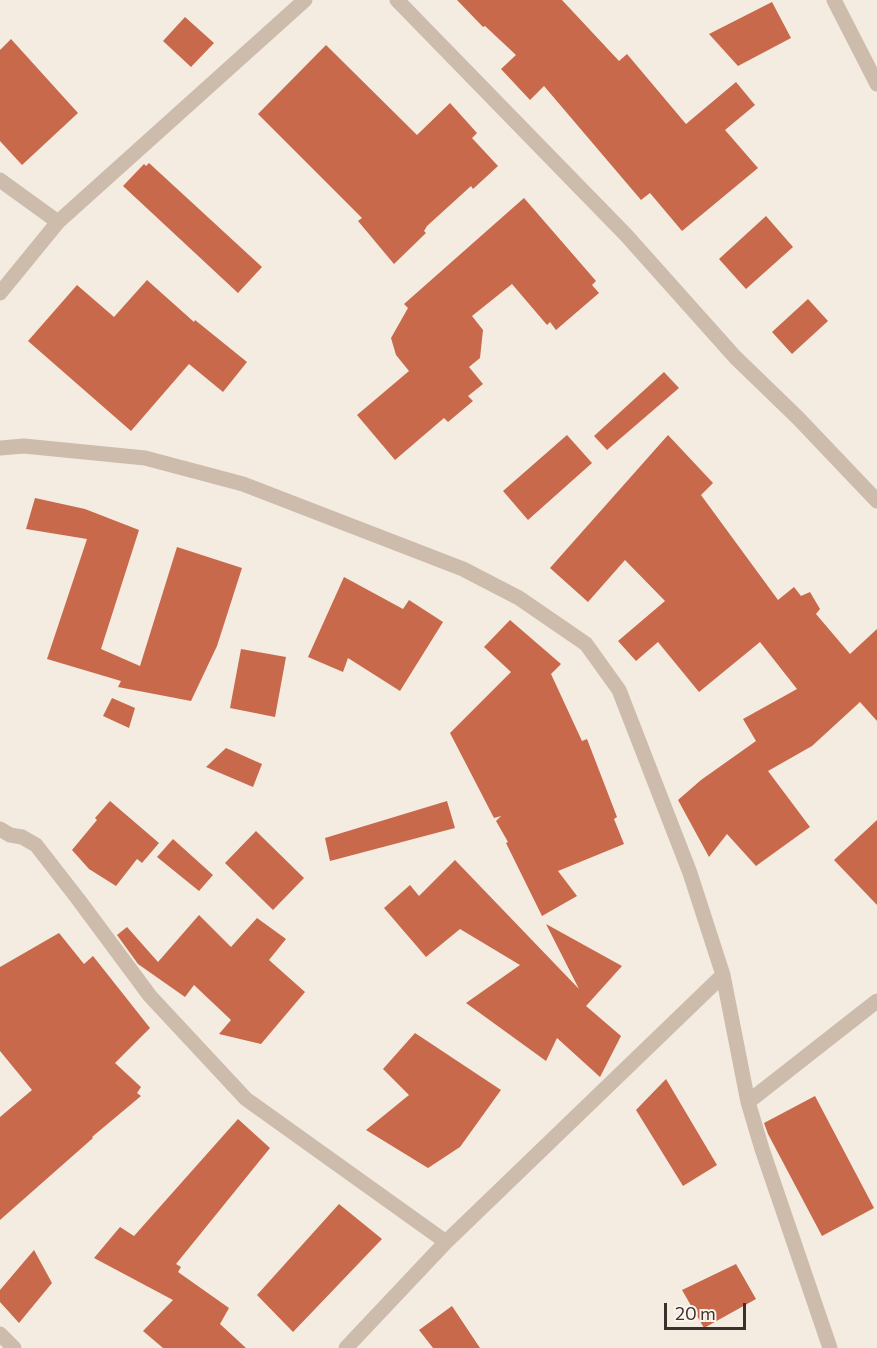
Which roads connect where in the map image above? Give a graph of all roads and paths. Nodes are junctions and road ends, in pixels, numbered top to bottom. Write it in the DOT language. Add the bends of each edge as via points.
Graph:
graph roads {
  1 [pos="305,0"];
  2 [pos="397,0"];
  3 [pos="834,0"];
  4 [pos="877,84"];
  5 [pos="0,180"];
  6 [pos="58,222"];
  7 [pos="0,293"];
  8 [pos="0,448"];
  9 [pos="877,501"];
  10 [pos="0,829"];
  11 [pos="723,975"];
  12 [pos="877,1001"];
  13 [pos="748,1102"];
  14 [pos="446,1242"];
  15 [pos="0,1334"];
  16 [pos="14,1348"];
  17 [pos="345,1348"];
  18 [pos="830,1348"];
  1 -- 6 [label="street"];
  2 -- 9 [label="street" via="618,226 735,357"];
  3 -- 4 [label="street"];
  5 -- 6 [label="street"];
  6 -- 7 [label="street"];
  8 -- 11 [label="street" via="24,446 145,458 243,484 463,569 519,598 586,644 619,690 690,873"];
  10 -- 14 [label="street" via="36,845 150,996 246,1100"];
  11 -- 13 [label="street"];
  11 -- 14 [label="street"];
  12 -- 13 [label="street"];
  13 -- 18 [label="street"];
  14 -- 17 [label="street"];
  15 -- 16 [label="street"];
}
